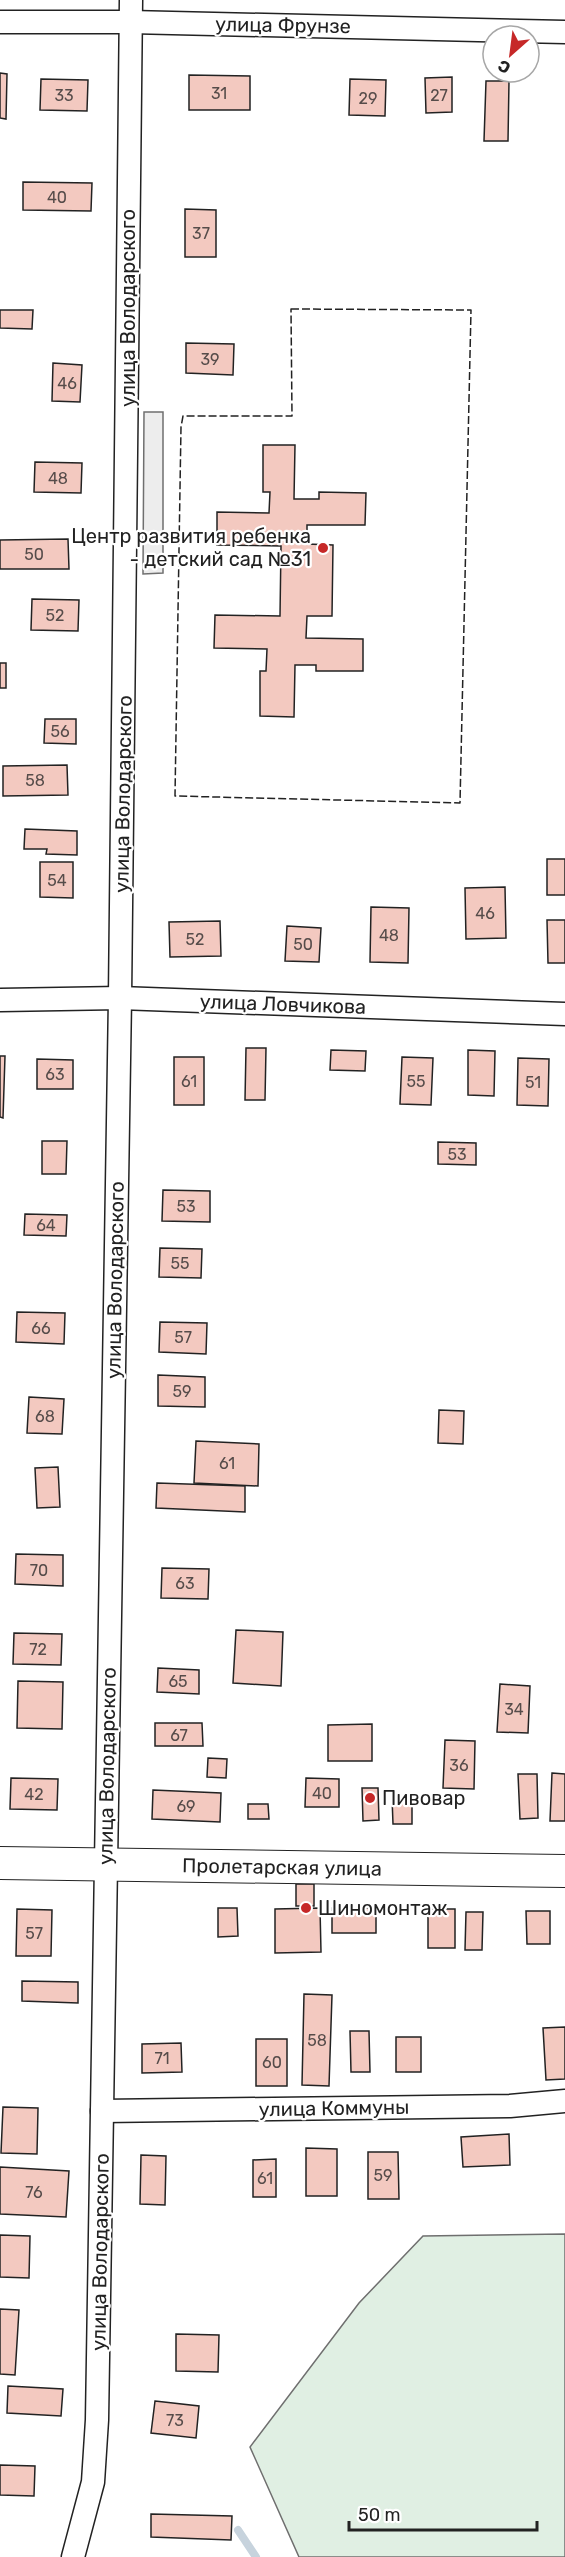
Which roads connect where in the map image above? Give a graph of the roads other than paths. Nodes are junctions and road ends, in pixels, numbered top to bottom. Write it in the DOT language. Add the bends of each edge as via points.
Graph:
graph roads {
  1 [pos="131,11"];
  2 [pos="0,21"];
  3 [pos="565,32"];
  4 [pos="120,998"];
  5 [pos="0,1000"];
  6 [pos="565,1014"];
  7 [pos="0,1863"];
  8 [pos="106,1865"];
  9 [pos="565,1871"];
  10 [pos="565,2101"];
  11 [pos="102,2111"];
  12 [pos="73,2557"];
  1 -- 2 [label="street, улица Фрунзе"];
  1 -- 3 [label="street, улица Фрунзе"];
  1 -- 4 [label="street, улица Володарского"];
  4 -- 5 [label="street, улица Ловчикова"];
  4 -- 6 [label="street, улица Ловчикова"];
  4 -- 8 [label="street, улица Володарского"];
  7 -- 8 [label="street, Пролетарская улица"];
  8 -- 9 [label="street, Пролетарская улица"];
  8 -- 11 [label="street, улица Володарского"];
  10 -- 11 [label="street, улица Коммуны" via="510,2106"];
  11 -- 12 [label="street, улица Володарского" via="93,2482"];
}
